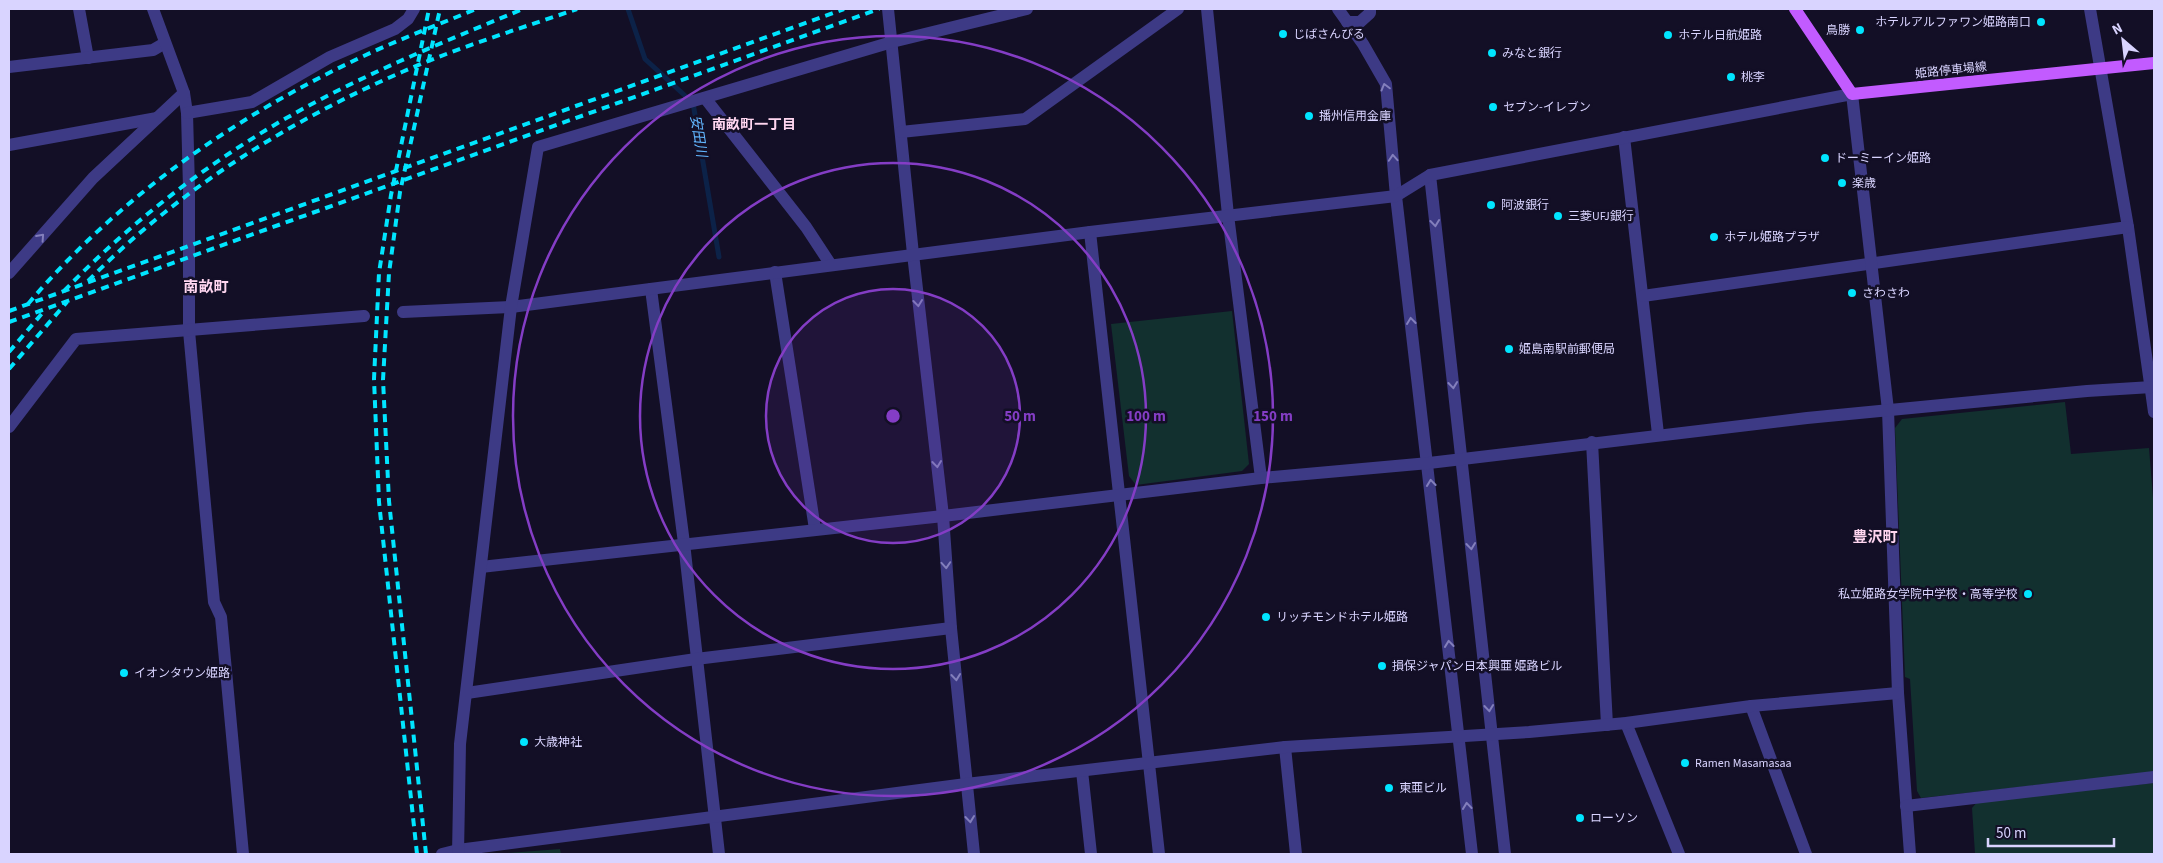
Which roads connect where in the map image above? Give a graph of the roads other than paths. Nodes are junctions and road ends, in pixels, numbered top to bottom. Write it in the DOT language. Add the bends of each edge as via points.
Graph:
graph roads {
  1 [pos="79,9"];
  2 [pos="153,9"];
  3 [pos="414,9"];
  4 [pos="888,9"];
  5 [pos="1027,9"];
  6 [pos="1178,9"];
  7 [pos="1207,9"];
  8 [pos="1338,9"];
  9 [pos="1370,9"];
  10 [pos="1795,9"];
  11 [pos="2090,9"];
  12 [pos="1347,22"];
  13 [pos="892,42"];
  14 [pos="165,44"];
  15 [pos="88,58"];
  16 [pos="2154,63"];
  17 [pos="9,67"];
  18 [pos="2100,68"];
  19 [pos="184,93"];
  20 [pos="1852,94"];
  21 [pos="705,98"];
  22 [pos="187,114"];
  23 [pos="157,118"];
  24 [pos="901,132"];
  25 [pos="1624,138"];
  26 [pos="9,145"];
  27 [pos="1430,174"];
  28 [pos="1396,196"];
  29 [pos="1228,215"];
  30 [pos="2128,227"];
  31 [pos="1090,232"];
  32 [pos="913,254"];
  33 [pos="831,265"];
  34 [pos="1871,265"];
  35 [pos="775,272"];
  36 [pos="9,273"];
  37 [pos="651,289"];
  38 [pos="1643,296"];
  39 [pos="511,307"];
  40 [pos="403,312"];
  41 [pos="364,316"];
  42 [pos="189,331"];
  43 [pos="2152,387"];
  44 [pos="1888,410"];
  45 [pos="2154,412"];
  46 [pos="9,427"];
  47 [pos="1658,434"];
  48 [pos="1592,442"];
  49 [pos="1461,458"];
  50 [pos="1429,462"];
  51 [pos="1261,478"];
  52 [pos="1120,495"];
  53 [pos="943,516"];
  54 [pos="815,529"];
  55 [pos="684,543"];
  56 [pos="482,567"];
  57 [pos="951,628"];
  58 [pos="696,659"];
  59 [pos="467,693"];
  60 [pos="1898,693"];
  61 [pos="1751,706"];
  62 [pos="1626,723"];
  63 [pos="1607,725"];
  64 [pos="1491,733"];
  65 [pos="1460,737"];
  66 [pos="1285,747"];
  67 [pos="1149,763"];
  68 [pos="1082,771"];
  69 [pos="2154,777"];
  70 [pos="966,784"];
  71 [pos="1906,806"];
  72 [pos="714,816"];
  73 [pos="458,852"];
  74 [pos="243,854"];
  75 [pos="442,854"];
  76 [pos="719,854"];
  77 [pos="974,854"];
  78 [pos="1091,854"];
  79 [pos="1159,854"];
  80 [pos="1296,854"];
  81 [pos="1472,854"];
  82 [pos="1505,854"];
  83 [pos="1678,854"];
  84 [pos="1806,854"];
  85 [pos="1910,854"];
  1 -- 15 [label="street"];
  2 -- 14 [label="street"];
  3 -- 22 [label="street" via="408,19 395,29 330,57 252,102"];
  4 -- 13 [label="street"];
  5 -- 13 [label="street"];
  6 -- 24 [label="street" via="1025,120"];
  7 -- 29 [label="street"];
  8 -- 12 [label="street"];
  9 -- 12 [label="street" via="1360,22"];
  10 -- 20 [label="main road"];
  11 -- 18 [label="street"];
  28 -- 12 [label="street, one-way" via="1386,84"];
  13 -- 21 [label="street"];
  13 -- 24 [label="street"];
  14 -- 15 [label="street" via="153,50"];
  14 -- 19 [label="street"];
  15 -- 17 [label="street"];
  16 -- 18 [label="main road, 姫路停車場線"];
  18 -- 20 [label="main road, 姫路停車場線"];
  18 -- 30 [label="street"];
  19 -- 22 [label="street"];
  19 -- 23 [label="street"];
  20 -- 25 [label="street"];
  20 -- 34 [label="street"];
  21 -- 33 [label="street" via="806,227"];
  21 -- 39 [label="street" via="538,147"];
  22 -- 42 [label="street"];
  23 -- 26 [label="street"];
  36 -- 23 [label="street, one-way" via="93,178"];
  24 -- 32 [label="street"];
  25 -- 27 [label="street"];
  25 -- 38 [label="street"];
  27 -- 28 [label="street"];
  27 -- 49 [label="street, one-way"];
  28 -- 29 [label="street"];
  50 -- 28 [label="street, one-way"];
  29 -- 31 [label="street"];
  29 -- 51 [label="street"];
  30 -- 34 [label="street"];
  30 -- 43 [label="street"];
  31 -- 32 [label="street"];
  31 -- 52 [label="street"];
  32 -- 33 [label="street"];
  32 -- 53 [label="street, one-way"];
  33 -- 35 [label="street"];
  34 -- 38 [label="street"];
  34 -- 44 [label="street"];
  35 -- 37 [label="street"];
  35 -- 54 [label="street"];
  37 -- 39 [label="street"];
  37 -- 55 [label="street"];
  38 -- 47 [label="street"];
  39 -- 40 [label="street"];
  39 -- 56 [label="street"];
  41 -- 42 [label="street"];
  42 -- 46 [label="street" via="76,339"];
  42 -- 74 [label="street" via="214,602 221,617"];
  43 -- 44 [label="street"];
  43 -- 45 [label="street"];
  44 -- 47 [label="street"];
  44 -- 60 [label="street"];
  47 -- 48 [label="street"];
  48 -- 49 [label="street"];
  48 -- 63 [label="street"];
  49 -- 50 [label="street"];
  49 -- 64 [label="street, one-way"];
  50 -- 51 [label="street"];
  65 -- 50 [label="street, one-way"];
  51 -- 52 [label="street"];
  52 -- 53 [label="street"];
  52 -- 67 [label="street"];
  53 -- 54 [label="street"];
  53 -- 57 [label="street, one-way"];
  54 -- 55 [label="street"];
  55 -- 56 [label="street"];
  55 -- 58 [label="street"];
  56 -- 59 [label="street"];
  57 -- 58 [label="street"];
  57 -- 70 [label="street, one-way"];
  58 -- 59 [label="street"];
  58 -- 72 [label="street"];
  59 -- 73 [label="street" via="460,744"];
  60 -- 61 [label="street"];
  60 -- 71 [label="street"];
  61 -- 62 [label="street"];
  61 -- 84 [label="street"];
  62 -- 63 [label="street"];
  62 -- 83 [label="street"];
  63 -- 64 [label="street"];
  64 -- 65 [label="street"];
  64 -- 82 [label="street"];
  65 -- 66 [label="street"];
  81 -- 65 [label="street, one-way"];
  66 -- 67 [label="street"];
  66 -- 80 [label="street"];
  67 -- 68 [label="street"];
  67 -- 79 [label="street"];
  68 -- 70 [label="street"];
  68 -- 78 [label="street"];
  69 -- 71 [label="street"];
  70 -- 72 [label="street"];
  70 -- 77 [label="street, one-way"];
  71 -- 85 [label="street"];
  72 -- 73 [label="street"];
  72 -- 76 [label="street"];
  73 -- 75 [label="street"];
}
